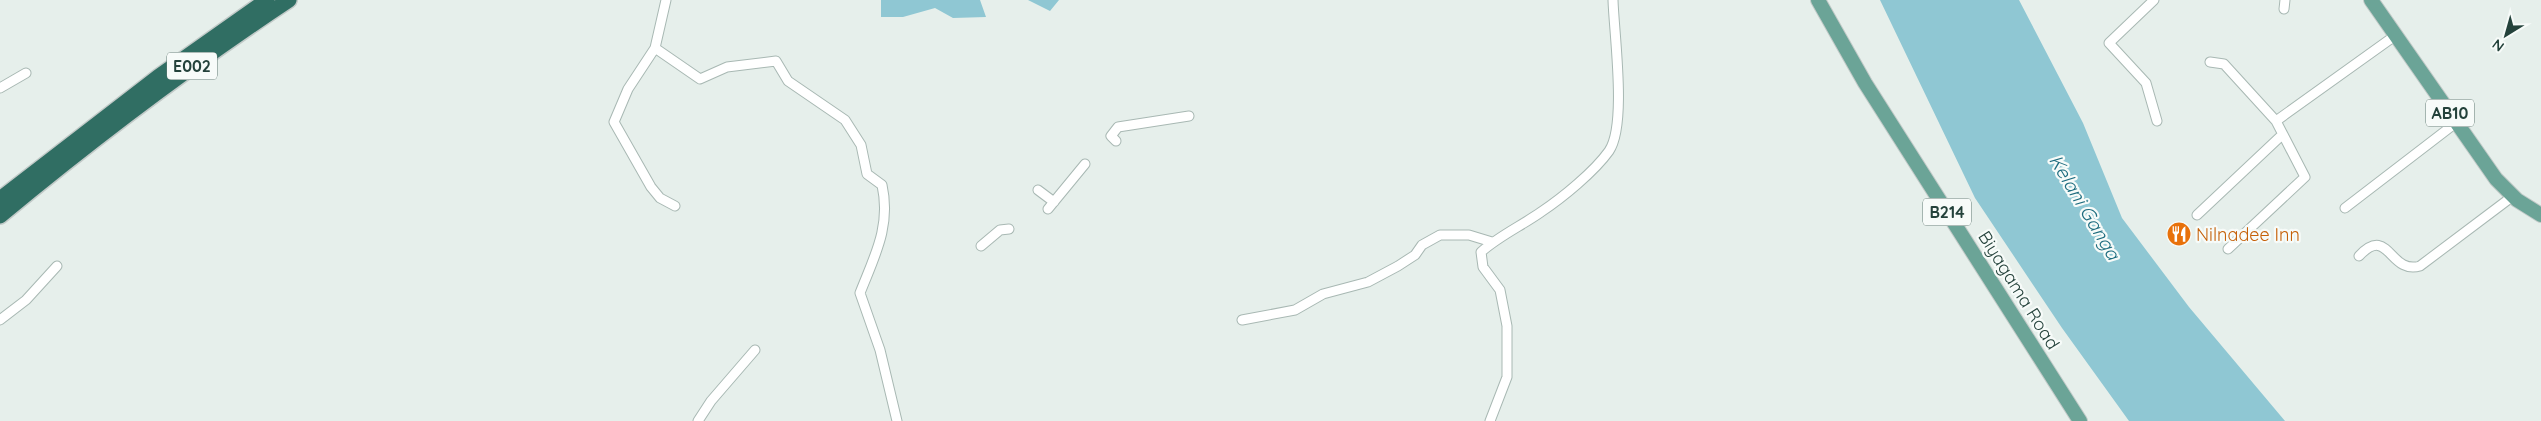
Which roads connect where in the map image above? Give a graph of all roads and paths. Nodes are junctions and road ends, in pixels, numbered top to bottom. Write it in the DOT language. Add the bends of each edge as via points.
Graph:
graph roads {
  1 [pos="267,0"];
  2 [pos="289,0"];
  3 [pos="666,0"];
  4 [pos="1612,0"];
  5 [pos="1818,0"];
  6 [pos="2154,0"];
  7 [pos="2370,0"];
  8 [pos="2396,34"];
  9 [pos="655,48"];
  10 [pos="2210,62"];
  11 [pos="26,74"];
  12 [pos="0,88"];
  13 [pos="1189,116"];
  14 [pos="2157,121"];
  15 [pos="2276,121"];
  16 [pos="2457,122"];
  17 [pos="95,132"];
  18 [pos="2282,135"];
  19 [pos="1116,141"];
  20 [pos="1085,164"];
  21 [pos="1038,190"];
  22 [pos="2513,196"];
  23 [pos="0,199"];
  24 [pos="675,206"];
  25 [pos="2345,208"];
  26 [pos="2198,215"];
  27 [pos="2541,215"];
  28 [pos="0,216"];
  29 [pos="1009,229"];
  30 [pos="1492,242"];
  31 [pos="980,246"];
  32 [pos="2228,249"];
  33 [pos="2359,256"];
  34 [pos="57,266"];
  35 [pos="0,320"];
  36 [pos="1242,320"];
  37 [pos="755,350"];
  38 [pos="698,421"];
  39 [pos="897,421"];
  40 [pos="1490,421"];
  41 [pos="2080,421"];
  1 -- 17 [label="highway, E002" via="158,76"];
  2 -- 17 [label="highway, E002"];
  3 -- 9 [label="street"];
  4 -- 30 [label="street" via="1617,126 1609,150 1542,212"];
  5 -- 41 [label="main road, Biyagama Road / B214" via="1865,83"];
  6 -- 14 [label="street" via="2109,43 2146,83"];
  7 -- 8 [label="main road, AB10"];
  8 -- 15 [label="street"];
  8 -- 16 [label="main road, AB10"];
  9 -- 24 [label="street" via="628,90 614,122 651,187 660,198"];
  9 -- 39 [label="street" via="700,79 727,67 776,61 788,81 845,120 862,145 867,174 882,185 886,202 883,237 860,292 880,350"];
  10 -- 15 [label="street" via="2224,64"];
  11 -- 12 [label="street"];
  13 -- 19 [label="street" via="1118,127 1111,136"];
  15 -- 18 [label="street"];
  16 -- 22 [label="main road, AB10" via="2486,166"];
  16 -- 25 [label="street"];
  17 -- 23 [label="highway, E002"];
  17 -- 28 [label="highway, E002"];
  18 -- 26 [label="street"];
  18 -- 32 [label="street" via="2305,178"];
  20 -- 21 [label="street" via="1051,205"];
  22 -- 27 [label="main road, AB10"];
  22 -- 33 [label="street" via="2420,266 2402,266 2384,247 2376,244 2368,246"];
  29 -- 31 [label="street" via="1000,230"];
  30 -- 36 [label="street" via="1469,235 1440,235 1422,245 1415,255 1368,282 1323,294 1295,310"];
  30 -- 40 [label="street" via="1481,252 1484,267 1500,290 1506,326 1506,377"];
  34 -- 35 [label="street" via="26,300"];
  37 -- 38 [label="street"];
}
